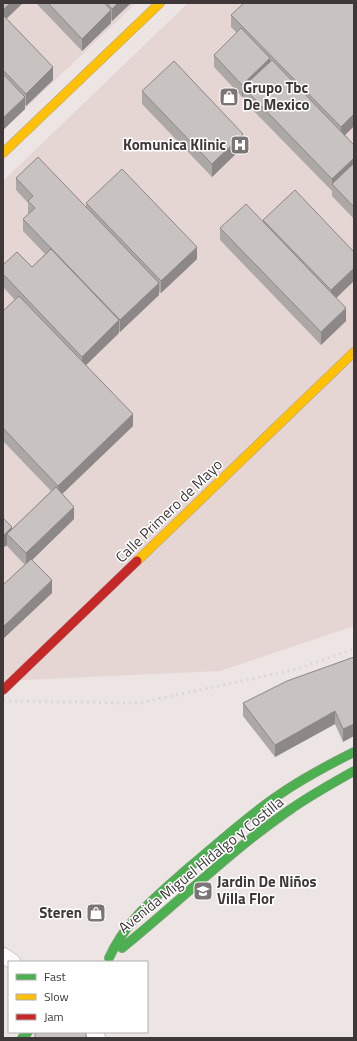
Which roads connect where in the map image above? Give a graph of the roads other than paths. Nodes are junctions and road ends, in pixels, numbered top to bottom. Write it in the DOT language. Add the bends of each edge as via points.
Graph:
graph roads {
  1 [pos="160,3"];
  2 [pos="3,153"];
  3 [pos="354,352"];
  4 [pos="3,690"];
  5 [pos="354,752"];
  6 [pos="354,771"];
  7 [pos="3,955"];
  8 [pos="107,960"];
  9 [pos="12,961"];
  1 -- 2 [label="main road"];
  3 -- 4 [label="main road, Calle Primero de Mayo"];
  5 -- 8 [label="main road, Avenida Miguel Hidalgo y Costilla" via="293,786 229,833 150,902 120,936"];
  6 -- 8 [label="main road, Avenida Miguel Hidalgo y Costilla" via="281,816"];
  7 -- 9 [label="street"];
}
